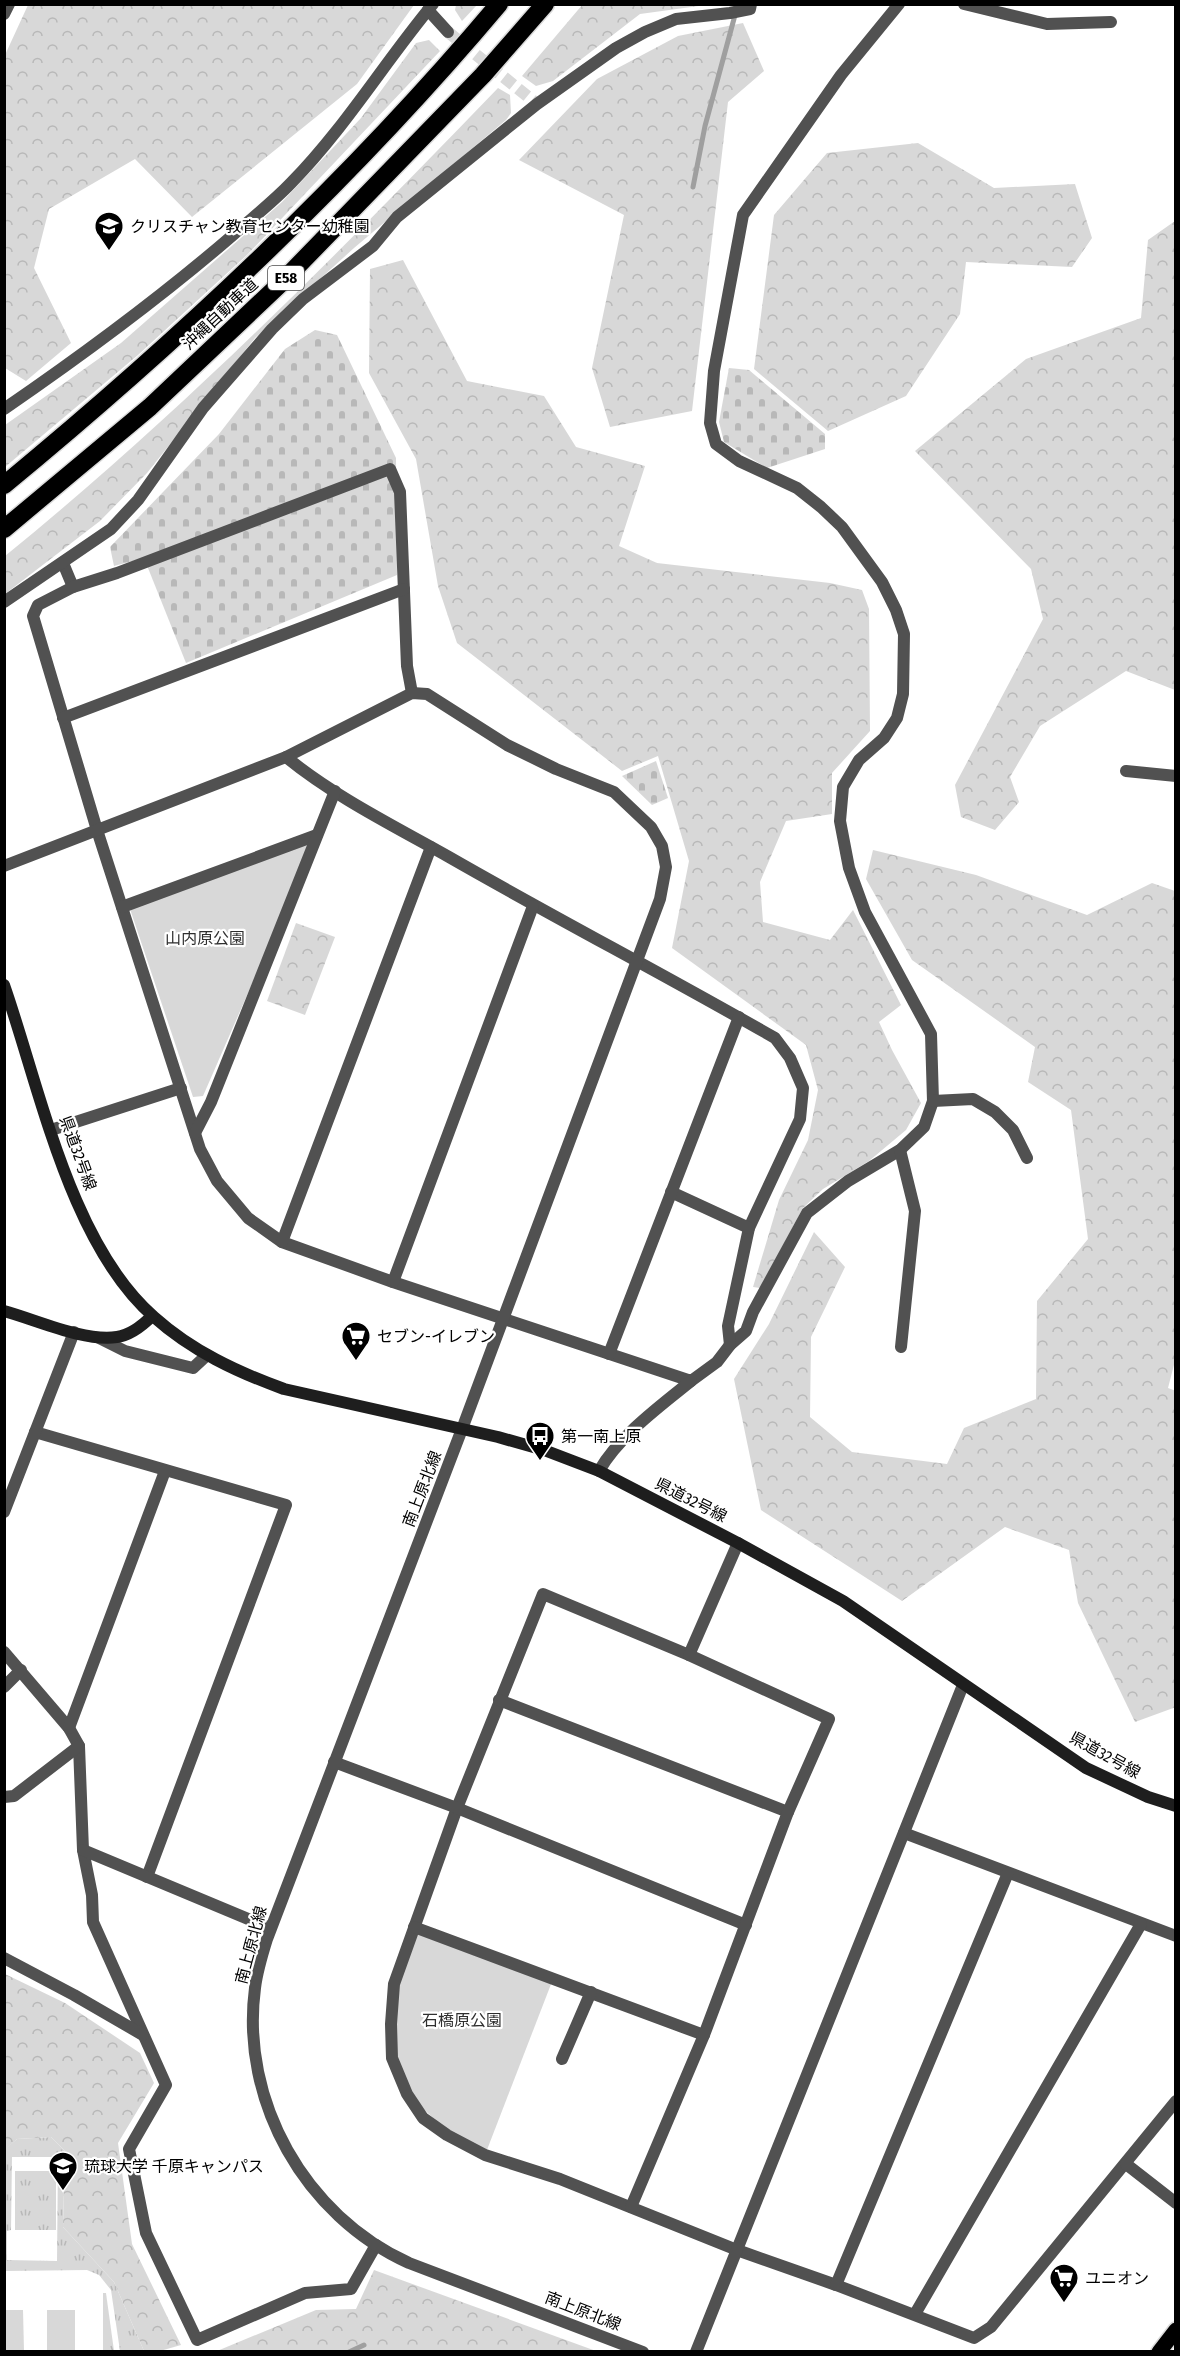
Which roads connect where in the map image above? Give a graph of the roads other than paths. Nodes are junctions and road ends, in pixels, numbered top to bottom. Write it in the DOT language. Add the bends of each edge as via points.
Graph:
graph roads {
  1 [pos="9,4"];
  2 [pos="499,4"];
  3 [pos="545,4"];
  4 [pos="899,4"];
  5 [pos="964,4"];
  6 [pos="431,7"];
  7 [pos="750,7"];
  8 [pos="4,14"];
  9 [pos="1111,22"];
  10 [pos="448,32"];
  11 [pos="4,410"];
  12 [pos="4,485"];
  13 [pos="4,529"];
  14 [pos="63,563"];
  15 [pos="73,587"];
  16 [pos="404,590"];
  17 [pos="4,602"];
  18 [pos="412,693"];
  19 [pos="63,718"];
  20 [pos="286,757"];
  21 [pos="1126,771"];
  22 [pos="1176,776"];
  23 [pos="335,791"];
  24 [pos="97,830"];
  25 [pos="317,835"];
  26 [pos="431,847"];
  27 [pos="4,866"];
  28 [pos="533,906"];
  29 [pos="122,907"];
  30 [pos="637,959"];
  31 [pos="4,985"];
  32 [pos="739,1017"];
  33 [pos="180,1088"];
  34 [pos="933,1101"];
  35 [pos="51,1130"];
  36 [pos="195,1133"];
  37 [pos="900,1150"];
  38 [pos="1027,1158"];
  39 [pos="671,1192"];
  40 [pos="749,1228"];
  41 [pos="282,1242"];
  42 [pos="393,1282"];
  43 [pos="4,1311"];
  44 [pos="152,1316"];
  45 [pos="504,1318"];
  46 [pos="74,1332"];
  47 [pos="99,1338"];
  48 [pos="730,1345"];
  49 [pos="900,1347"];
  50 [pos="609,1354"];
  51 [pos="207,1355"];
  52 [pos="691,1381"];
  53 [pos="462,1429"];
  54 [pos="35,1432"];
  55 [pos="165,1471"];
  56 [pos="599,1472"];
  57 [pos="4,1512"];
  58 [pos="738,1543"];
  59 [pos="4,1652"];
  60 [pos="689,1655"];
  61 [pos="21,1670"];
  62 [pos="963,1685"];
  63 [pos="4,1687"];
  64 [pos="499,1700"];
  65 [pos="69,1728"];
  66 [pos="79,1746"];
  67 [pos="334,1762"];
  68 [pos="4,1797"];
  69 [pos="1176,1806"];
  70 [pos="457,1808"];
  71 [pos="788,1812"];
  72 [pos="904,1833"];
  73 [pos="83,1850"];
  74 [pos="1008,1873"];
  75 [pos="147,1878"];
  76 [pos="1141,1924"];
  77 [pos="746,1925"];
  78 [pos="414,1927"];
  79 [pos="270,1928"];
  80 [pos="1176,1936"];
  81 [pos="4,1958"];
  82 [pos="591,1992"];
  83 [pos="143,2035"];
  84 [pos="704,2035"];
  85 [pos="562,2059"];
  86 [pos="1176,2101"];
  87 [pos="1126,2164"];
  88 [pos="1176,2203"];
  89 [pos="631,2207"];
  90 [pos="376,2246"];
  91 [pos="737,2250"];
  92 [pos="836,2285"];
  93 [pos="915,2314"];
  94 [pos="1176,2330"];
  95 [pos="643,2352"];
  96 [pos="696,2352"];
  97 [pos="1159,2352"];
  1 -- 8 [label="street"];
  2 -- 12 [label="highway, 沖縄自動車道 / E58" via="367,152 241,275 127,381"];
  3 -- 13 [label="highway, 沖縄自動車道 / E58" via="483,75 279,285 150,407"];
  4 -- 34 [label="street" via="841,75 742,215 714,371 710,423 716,444 739,461 797,488 842,526 882,582 904,634 903,694 897,718 884,738 859,760 843,787 840,820 849,868 865,912 931,1034"];
  5 -- 9 [label="street" via="1047,24"];
  6 -- 10 [label="street"];
  6 -- 11 [label="street" via="346,121 290,184 140,312"];
  7 -- 14 [label="street" via="730,14 676,19 616,48 537,104 397,217 373,246 303,299 272,329 203,408 138,500 111,529"];
  14 -- 15 [label="street"];
  14 -- 17 [label="street"];
  15 -- 16 [label="street" via="390,469 400,492"];
  15 -- 19 [label="street" via="38,604 33,616"];
  16 -- 18 [label="street"];
  16 -- 19 [label="street"];
  18 -- 20 [label="street"];
  18 -- 30 [label="street, 南上原北線" via="426,694 507,745 614,792 651,827 662,846 666,867 660,899"];
  19 -- 24 [label="street"];
  20 -- 23 [label="street"];
  20 -- 24 [label="street"];
  21 -- 22 [label="street"];
  23 -- 25 [label="street"];
  23 -- 26 [label="street"];
  24 -- 27 [label="street"];
  24 -- 29 [label="street"];
  25 -- 29 [label="street"];
  25 -- 36 [label="street" via="211,1102"];
  26 -- 28 [label="street"];
  26 -- 41 [label="street"];
  28 -- 30 [label="street"];
  28 -- 42 [label="street"];
  29 -- 33 [label="street"];
  30 -- 32 [label="street"];
  30 -- 45 [label="street, 南上原北線"];
  31 -- 35 [label="main road, 県道32号線"];
  32 -- 39 [label="street"];
  32 -- 40 [label="street" via="775,1038 790,1058 803,1088 800,1119"];
  33 -- 35 [label="street"];
  33 -- 36 [label="street"];
  34 -- 37 [label="street" via="924,1127"];
  34 -- 38 [label="street" via="973,1099 995,1112 1013,1130"];
  35 -- 44 [label="main road, 県道32号線" via="74,1195 100,1249"];
  36 -- 41 [label="street" via="217,1181 248,1218"];
  37 -- 48 [label="street" via="848,1180 807,1213 746,1331"];
  37 -- 49 [label="street" via="915,1211"];
  39 -- 40 [label="street"];
  39 -- 50 [label="street"];
  40 -- 48 [label="street" via="728,1326"];
  41 -- 42 [label="street"];
  42 -- 45 [label="street"];
  43 -- 46 [label="main road"];
  44 -- 47 [label="main road" via="130,1333"];
  44 -- 51 [label="main road, 県道32号線"];
  45 -- 50 [label="street"];
  45 -- 53 [label="street, 南上原北線"];
  46 -- 47 [label="main road"];
  46 -- 54 [label="street"];
  47 -- 51 [label="street" via="125,1351 193,1368"];
  48 -- 52 [label="street" via="717,1362"];
  50 -- 52 [label="street"];
  51 -- 53 [label="main road, 県道32号線" via="284,1389"];
  52 -- 56 [label="street" via="608,1456"];
  53 -- 56 [label="main road, 県道32号線" via="544,1450"];
  53 -- 67 [label="street, 南上原北線"];
  54 -- 55 [label="street"];
  54 -- 57 [label="street"];
  55 -- 65 [label="street"];
  55 -- 75 [label="street" via="286,1505"];
  56 -- 58 [label="main road, 県道32号線"];
  58 -- 60 [label="street"];
  58 -- 62 [label="main road, 県道32号線" via="843,1601"];
  59 -- 61 [label="street"];
  60 -- 64 [label="street" via="543,1594"];
  60 -- 71 [label="street" via="829,1719"];
  61 -- 63 [label="street"];
  61 -- 65 [label="street"];
  62 -- 69 [label="main road, 県道32号線" via="1086,1768"];
  62 -- 72 [label="street"];
  64 -- 70 [label="street"];
  64 -- 71 [label="street"];
  65 -- 66 [label="street"];
  66 -- 68 [label="street" via="14,1796"];
  66 -- 73 [label="street"];
  67 -- 70 [label="street"];
  67 -- 79 [label="street, 南上原北線"];
  70 -- 77 [label="street"];
  70 -- 78 [label="street"];
  71 -- 77 [label="street"];
  72 -- 74 [label="street"];
  72 -- 91 [label="street"];
  73 -- 75 [label="street"];
  73 -- 83 [label="street" via="93,1922"];
  74 -- 76 [label="street"];
  74 -- 92 [label="street"];
  75 -- 79 [label="street"];
  76 -- 80 [label="street"];
  76 -- 93 [label="street"];
  77 -- 84 [label="street"];
  78 -- 82 [label="street"];
  78 -- 89 [label="street" via="394,1984 392,2058 407,2094 423,2118 485,2155"];
  79 -- 90 [label="street, 南上原北線" via="253,2008 255,2057 265,2102 281,2140 309,2184 340,2218"];
  81 -- 83 [label="street"];
  82 -- 84 [label="street"];
  82 -- 85 [label="street"];
  83 -- 90 [label="street" via="166,2085 129,2149 146,2233 197,2340 305,2293 351,2289"];
  84 -- 89 [label="street"];
  86 -- 87 [label="street"];
  87 -- 88 [label="street"];
  87 -- 93 [label="street" via="991,2327 974,2338"];
  89 -- 91 [label="street"];
  90 -- 95 [label="street, 南上原北線" via="409,2263"];
  91 -- 92 [label="street"];
  91 -- 96 [label="street"];
  92 -- 93 [label="street"];
  94 -- 97 [label="main road"];
}
